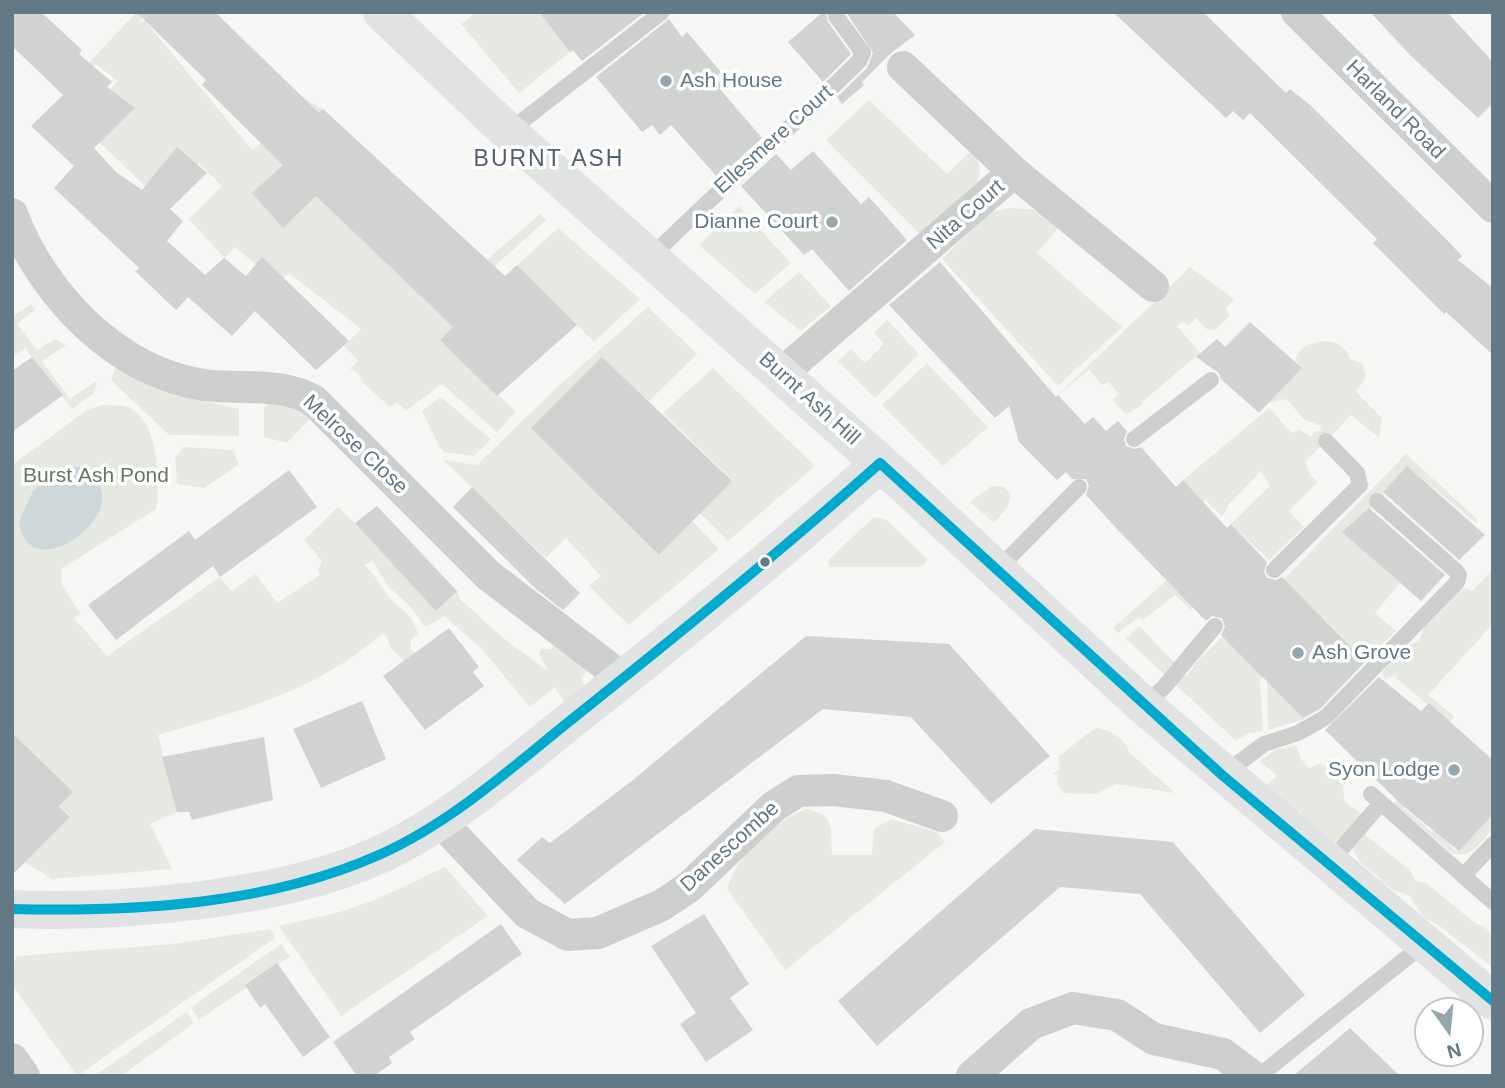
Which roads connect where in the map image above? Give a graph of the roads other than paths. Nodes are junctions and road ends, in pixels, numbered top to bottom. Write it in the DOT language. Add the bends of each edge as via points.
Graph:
graph roads {
  1 [pos="383,12"];
  2 [pos="662,12"];
  3 [pos="1297,12"];
  4 [pos="835,16"];
  5 [pos="903,68"];
  6 [pos="508,132"];
  7 [pos="1014,172"];
  8 [pos="1493,207"];
  9 [pos="12,214"];
  10 [pos="650,258"];
  11 [pos="1153,286"];
  12 [pos="781,374"];
  13 [pos="1211,380"];
  14 [pos="1134,439"];
  15 [pos="1326,441"];
  16 [pos="880,463"];
  17 [pos="1079,487"];
  18 [pos="1377,501"];
  19 [pos="1274,570"];
  20 [pos="996,572"];
  21 [pos="1215,626"];
  22 [pos="624,679"];
  23 [pos="1144,706"];
  24 [pos="1222,775"];
  25 [pos="942,816"];
  26 [pos="440,821"];
  27 [pos="1493,844"];
  28 [pos="1328,864"];
  29 [pos="1463,876"];
  30 [pos="1493,902"];
  31 [pos="12,909"];
  32 [pos="1424,944"];
  33 [pos="1493,1001"];
  34 [pos="12,1059"];
  35 [pos="24,1076"];
  36 [pos="972,1076"];
  37 [pos="1252,1076"];
  38 [pos="1259,1076"];
  1 -- 6 [label="street, Burnt Ash Hill"];
  2 -- 6 [label="lane"];
  3 -- 8 [label="street, Harland Road"];
  4 -- 10 [label="lane, Ellesmere Court" via="863,53 859,61"];
  5 -- 7 [label="street"];
  6 -- 10 [label="street, Burnt Ash Hill"];
  7 -- 11 [label="street, Nita Court"];
  7 -- 12 [label="street, Nita Court"];
  9 -- 22 [label="street, Melrose Close" via="59,298 92,330 170,377 204,385 295,390 314,401 488,575"];
  10 -- 12 [label="street, Burnt Ash Hill"];
  12 -- 16 [label="street, Burnt Ash Hill"];
  13 -- 14 [label="lane"];
  15 -- 19 [label="lane" via="1357,473 1360,485"];
  16 -- 20 [label="street, Burnt Ash Hill"];
  16 -- 22 [label="street"];
  17 -- 20 [label="lane"];
  18 -- 24 [label="lane" via="1456,571 1457,582 1326,717 1264,744"];
  20 -- 23 [label="street, Burnt Ash Hill"];
  21 -- 23 [label="lane"];
  22 -- 26 [label="street"];
  23 -- 24 [label="street, Burnt Ash Hill"];
  24 -- 28 [label="street, Burnt Ash Hill"];
  25 -- 26 [label="street, Danescombe" via="886,796 798,791 773,807 690,887 662,905 598,933 568,935 527,913"];
  26 -- 31 [label="street" via="370,859 251,892 57,911"];
  27 -- 29 [label="lane"];
  28 -- 29 [label="lane" via="1376,798"];
  28 -- 32 [label="street, Burnt Ash Hill"];
  29 -- 30 [label="lane"];
  32 -- 33 [label="street, Burnt Ash Hill"];
  32 -- 38 [label="lane"];
  34 -- 35 [label="street"];
  36 -- 37 [label="street" via="1031,1024 1073,1008 1117,1014 1154,1040 1223,1054"];
}
